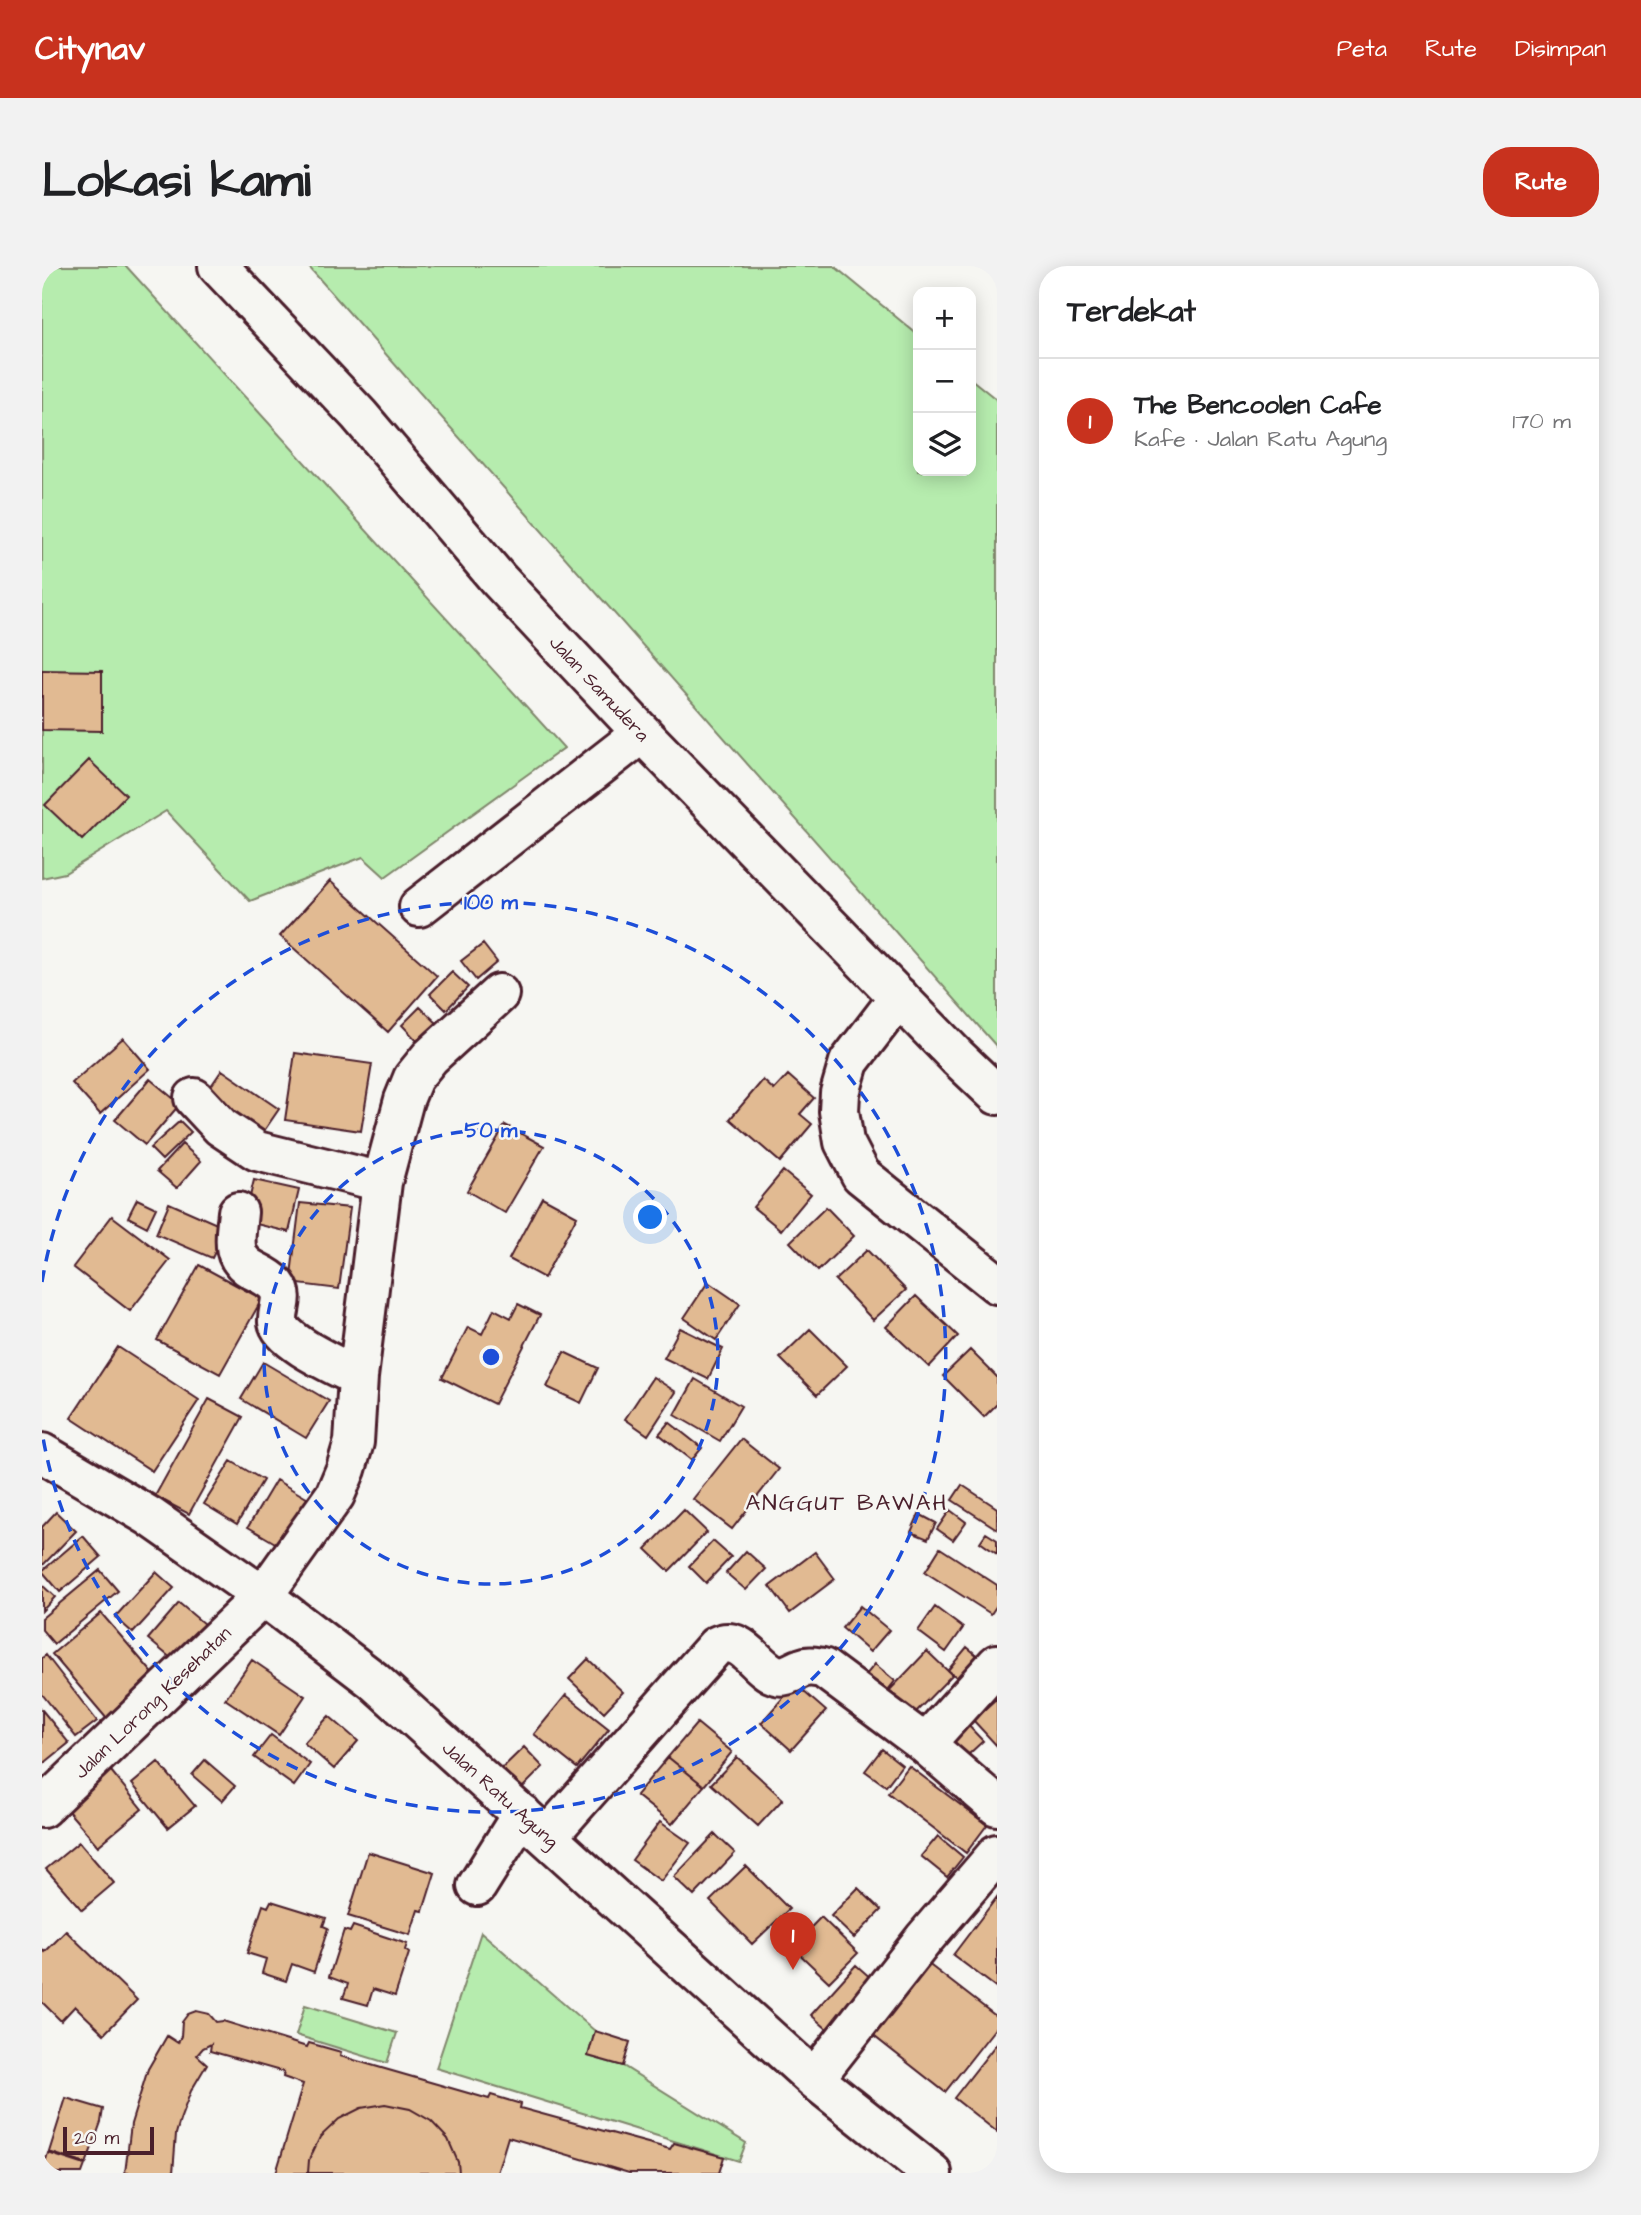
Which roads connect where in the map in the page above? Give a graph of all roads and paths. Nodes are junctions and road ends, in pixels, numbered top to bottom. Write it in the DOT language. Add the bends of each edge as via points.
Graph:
graph roads {
  1 [pos="218,266"];
  2 [pos="642,733"];
  3 [pos="419,907"];
  4 [pos="499,993"];
  5 [pos="899,997"];
  6 [pos="997,1095"];
  7 [pos="194,1098"];
  8 [pos="382,1182"];
  9 [pos="238,1212"];
  10 [pos="997,1284"];
  11 [pos="358,1377"];
  12 [pos="42,1453"];
  13 [pos="263,1596"];
  14 [pos="997,1664"];
  15 [pos="925,1744"];
  16 [pos="997,1805"];
  17 [pos="42,1808"];
  18 [pos="535,1825"];
  19 [pos="997,1854"];
  20 [pos="478,1886"];
  21 [pos="814,2079"];
  22 [pos="928,2171"];
  1 -- 2 [label="street, Jalan Samudera" via="359,415 498,579"];
  2 -- 3 [label="street"];
  2 -- 5 [label="street, Jalan Samudera"];
  4 -- 8 [label="street, Jalan Lorong Kesehatan" via="413,1078"];
  5 -- 6 [label="street, Jalan Samudera"];
  5 -- 10 [label="street" via="849,1062 840,1093 844,1142 862,1175"];
  7 -- 8 [label="street" via="221,1127 257,1152"];
  8 -- 11 [label="street, Jalan Lorong Kesehatan"];
  9 -- 11 [label="street" via="236,1250 244,1265 270,1279 280,1292 281,1330"];
  11 -- 13 [label="street, Jalan Lorong Kesehatan" via="356,1425 335,1495"];
  12 -- 13 [label="street, Jalan Ratu Agung" via="149,1516"];
  13 -- 17 [label="street, Jalan Lorong Kesehatan"];
  13 -- 18 [label="street, Jalan Ratu Agung" via="398,1701"];
  14 -- 15 [label="street"];
  15 -- 16 [label="street"];
  15 -- 18 [label="street" via="823,1668 803,1667 785,1676 774,1675 745,1649 722,1643"];
  18 -- 20 [label="street"];
  18 -- 21 [label="street, Jalan Ratu Agung"];
  19 -- 21 [label="street"];
  21 -- 22 [label="street, Jalan Ratu Agung"];
}
